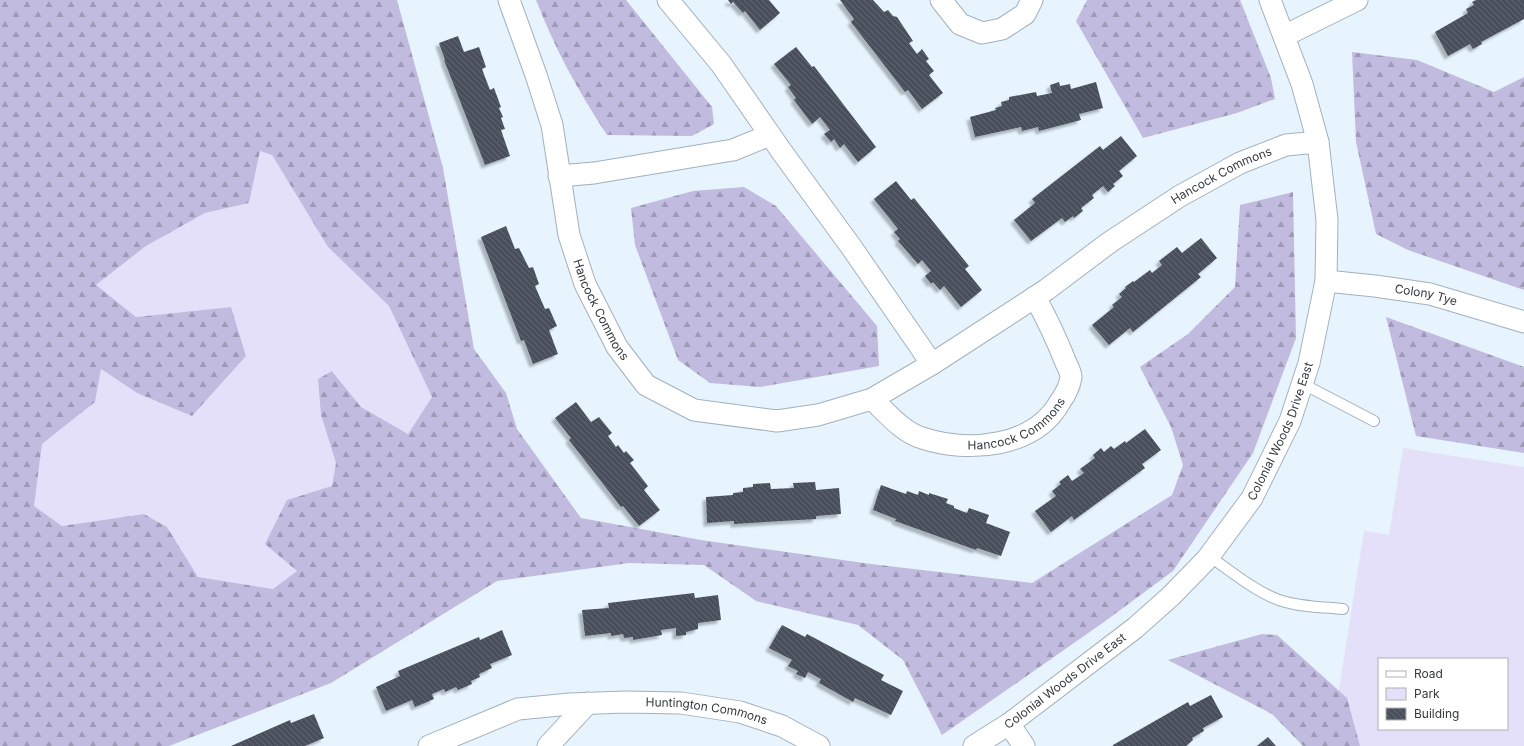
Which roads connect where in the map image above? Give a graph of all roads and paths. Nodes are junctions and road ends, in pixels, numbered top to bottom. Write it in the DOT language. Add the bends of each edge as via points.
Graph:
graph roads {
  1 [pos="509,0"];
  2 [pos="668,0"];
  3 [pos="940,0"];
  4 [pos="1032,0"];
  5 [pos="1270,0"];
  6 [pos="1357,0"];
  7 [pos="1284,36"];
  8 [pos="770,135"];
  9 [pos="1318,142"];
  10 [pos="559,176"];
  11 [pos="1326,281"];
  12 [pos="1035,297"];
  13 [pos="1524,322"];
  14 [pos="932,364"];
  15 [pos="1302,384"];
  16 [pos="872,399"];
  17 [pos="1374,421"];
  18 [pos="1209,556"];
  19 [pos="1343,609"];
  20 [pos="588,703"];
  21 [pos="1009,724"];
  22 [pos="428,746"];
  23 [pos="548,746"];
  24 [pos="819,746"];
  25 [pos="974,746"];
  26 [pos="1024,746"];
  1 -- 10 [label="street, Hancock Commons" via="552,125"];
  2 -- 8 [label="street" via="721,64"];
  3 -- 4 [label="street" via="960,24 982,33 1002,29 1025,14"];
  5 -- 7 [label="street, Colonial Woods Drive East"];
  6 -- 7 [label="street"];
  7 -- 9 [label="street, Colonial Woods Drive East" via="1302,84"];
  8 -- 10 [label="street" via="733,150 594,173"];
  8 -- 14 [label="street"];
  9 -- 11 [label="street, Colonial Woods Drive East" via="1327,220"];
  9 -- 12 [label="street, Hancock Commons" via="1286,145 1240,163 1193,188 1110,242"];
  10 -- 16 [label="street, Hancock Commons" via="569,235 585,284 617,347 646,385 694,410 777,421 818,415"];
  11 -- 13 [label="street, Colony Tye" via="1430,294"];
  11 -- 15 [label="street, Colonial Woods Drive East" via="1309,363"];
  12 -- 14 [label="street, Hancock Commons"];
  12 -- 16 [label="street, Hancock Commons" via="1056,337 1071,376 1066,393 1055,411 1028,433 1002,443 973,446 920,438 900,425"];
  14 -- 16 [label="street, Hancock Commons"];
  15 -- 17 [label="lane"];
  15 -- 18 [label="street, Colonial Woods Drive East" via="1290,421 1252,498"];
  18 -- 19 [label="lane" via="1279,600 1306,606"];
  18 -- 21 [label="street, Colonial Woods Drive East" via="1171,596 1135,628"];
  20 -- 22 [label="street, Huntington Commons" via="518,710"];
  20 -- 23 [label="street"];
  20 -- 24 [label="street, Huntington Commons" via="681,703 740,712 782,726"];
  21 -- 25 [label="street, Colonial Woods Drive East"];
  21 -- 26 [label="street"];
}
